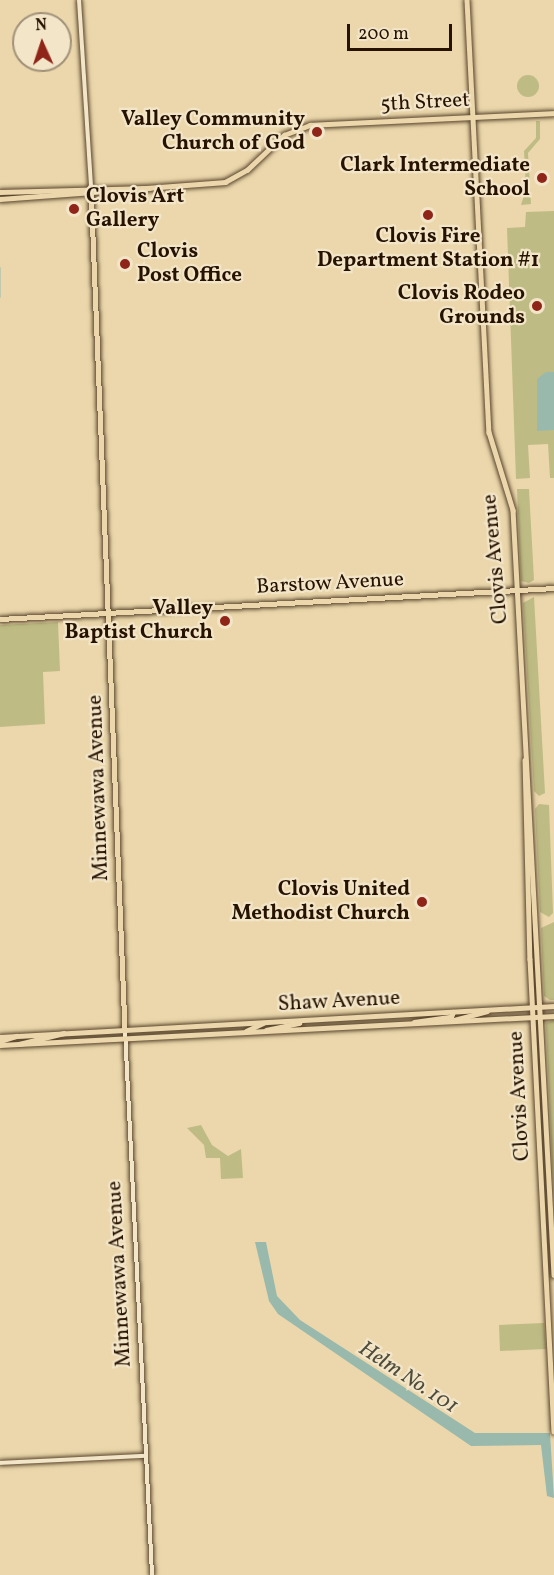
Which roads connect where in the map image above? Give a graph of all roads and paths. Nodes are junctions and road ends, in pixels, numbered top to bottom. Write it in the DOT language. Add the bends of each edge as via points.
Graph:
graph roads {
  1 [pos="79,0"];
  2 [pos="467,0"];
  3 [pos="554,113"];
  4 [pos="473,117"];
  5 [pos="91,187"];
  6 [pos="68,188"];
  7 [pos="148,188"];
  8 [pos="1,194"];
  9 [pos="91,194"];
  10 [pos="37,197"];
  11 [pos="554,588"];
  12 [pos="516,590"];
  13 [pos="108,613"];
  14 [pos="0,619"];
  15 [pos="525,760"];
  16 [pos="527,802"];
  17 [pos="527,854"];
  18 [pos="536,895"];
  19 [pos="542,1006"];
  20 [pos="554,1006"];
  21 [pos="532,1007"];
  22 [pos="492,1009"];
  23 [pos="453,1012"];
  24 [pos="554,1016"];
  25 [pos="533,1017"];
  26 [pos="542,1017"];
  27 [pos="310,1020"];
  28 [pos="454,1020"];
  29 [pos="414,1022"];
  30 [pos="263,1023"];
  31 [pos="125,1030"];
  32 [pos="266,1030"];
  33 [pos="246,1031"];
  34 [pos="64,1033"];
  35 [pos="125,1039"];
  36 [pos="0,1041"];
  37 [pos="19,1044"];
  38 [pos="554,1275"];
  39 [pos="553,1410"];
  40 [pos="554,1431"];
  41 [pos="144,1456"];
  42 [pos="0,1463"];
  43 [pos="152,1575"];
  1 -- 5 [label="street, Minnewawa Avenue"];
  2 -- 4 [label="main road, Clovis Avenue"];
  3 -- 4 [label="main road, 5th Street"];
  4 -- 7 [label="main road, 5th Street" via="298,128 229,180"];
  4 -- 12 [label="main road, Clovis Avenue" via="489,432 512,505"];
  5 -- 6 [label="main road"];
  5 -- 7 [label="main road"];
  5 -- 9 [label="main road, Minnewawa Avenue"];
  6 -- 8 [label="main road"];
  6 -- 10 [label="main road"];
  7 -- 9 [label="main road"];
  8 -- 10 [label="main road"];
  9 -- 10 [label="main road"];
  9 -- 13 [label="main road, Minnewawa Avenue"];
  11 -- 12 [label="main road, Barstow Avenue"];
  12 -- 13 [label="main road, Barstow Avenue"];
  12 -- 15 [label="main road, Clovis Avenue"];
  13 -- 14 [label="main road, Barstow Avenue"];
  13 -- 31 [label="main road, Minnewawa Avenue"];
  15 -- 16 [label="main road, Clovis Avenue"];
  15 -- 16 [label="main road, Clovis Avenue"];
  16 -- 17 [label="main road, Clovis Avenue"];
  16 -- 18 [label="main road, Clovis Avenue"];
  17 -- 18 [label="main road"];
  17 -- 21 [label="main road, Clovis Avenue"];
  18 -- 19 [label="main road, Clovis Avenue"];
  19 -- 20 [label="main road, Shaw Avenue"];
  19 -- 21 [label="main road, Shaw Avenue"];
  19 -- 26 [label="main road, Clovis Avenue"];
  21 -- 22 [label="main road, Shaw Avenue"];
  21 -- 25 [label="main road, Clovis Avenue"];
  22 -- 23 [label="main road, Shaw Avenue"];
  22 -- 28 [label="main road"];
  23 -- 27 [label="main road, Shaw Avenue"];
  23 -- 29 [label="main road" via="451,1017"];
  24 -- 26 [label="main road, Shaw Avenue"];
  25 -- 26 [label="main road, Shaw Avenue"];
  25 -- 28 [label="main road, Shaw Avenue"];
  25 -- 39 [label="main road, Clovis Avenue"];
  26 -- 38 [label="main road, Clovis Avenue"];
  27 -- 30 [label="main road, Shaw Avenue"];
  27 -- 32 [label="main road"];
  28 -- 29 [label="main road, Shaw Avenue"];
  29 -- 32 [label="main road, Shaw Avenue"];
  30 -- 31 [label="main road, Shaw Avenue"];
  30 -- 33 [label="main road"];
  31 -- 34 [label="main road, Shaw Avenue"];
  31 -- 35 [label="street, Minnewawa Avenue"];
  32 -- 33 [label="main road, Shaw Avenue"];
  33 -- 35 [label="main road, Shaw Avenue"];
  34 -- 36 [label="main road"];
  34 -- 37 [label="main road"];
  35 -- 37 [label="main road, Shaw Avenue"];
  35 -- 41 [label="street, Minnewawa Avenue"];
  36 -- 37 [label="main road"];
  39 -- 40 [label="main road, Clovis Avenue"];
  41 -- 42 [label="street"];
  41 -- 43 [label="street, Minnewawa Avenue"];
}
